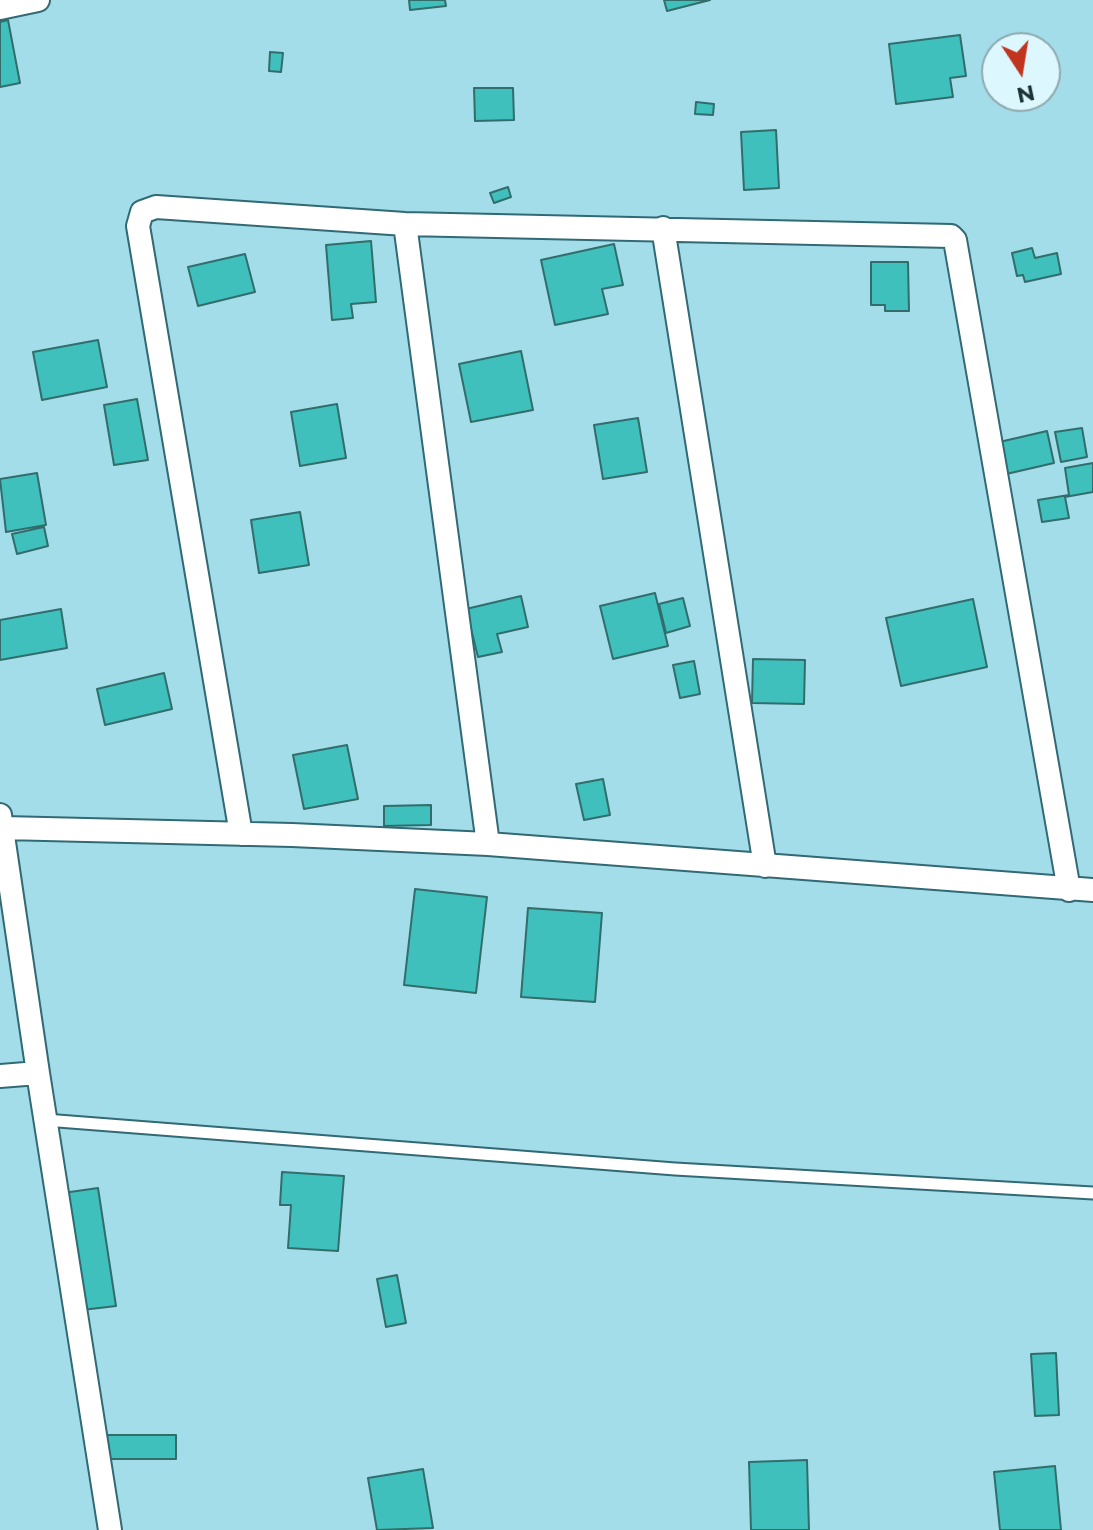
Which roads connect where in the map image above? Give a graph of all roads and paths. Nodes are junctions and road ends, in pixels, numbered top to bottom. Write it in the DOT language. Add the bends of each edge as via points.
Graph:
graph roads {
  1 [pos="38,0"];
  2 [pos="0,8"];
  3 [pos="405,224"];
  4 [pos="663,228"];
  5 [pos="2,821"];
  6 [pos="241,834"];
  7 [pos="488,844"];
  8 [pos="765,866"];
  9 [pos="1069,890"];
  10 [pos="1093,890"];
  11 [pos="38,1073"];
  12 [pos="0,1076"];
  13 [pos="45,1120"];
  14 [pos="1093,1193"];
  15 [pos="110,1530"];
  1 -- 2 [label="street"];
  3 -- 4 [label="street"];
  3 -- 6 [label="street" via="156,207 139,215"];
  3 -- 7 [label="street"];
  4 -- 8 [label="street"];
  4 -- 9 [label="street" via="954,238"];
  5 -- 6 [label="street"];
  5 -- 11 [label="street"];
  6 -- 7 [label="street"];
  7 -- 8 [label="street"];
  8 -- 9 [label="street"];
  9 -- 10 [label="street"];
  11 -- 12 [label="street"];
  11 -- 13 [label="street"];
  13 -- 14 [label="lane" via="675,1169"];
  13 -- 15 [label="street"];
}
